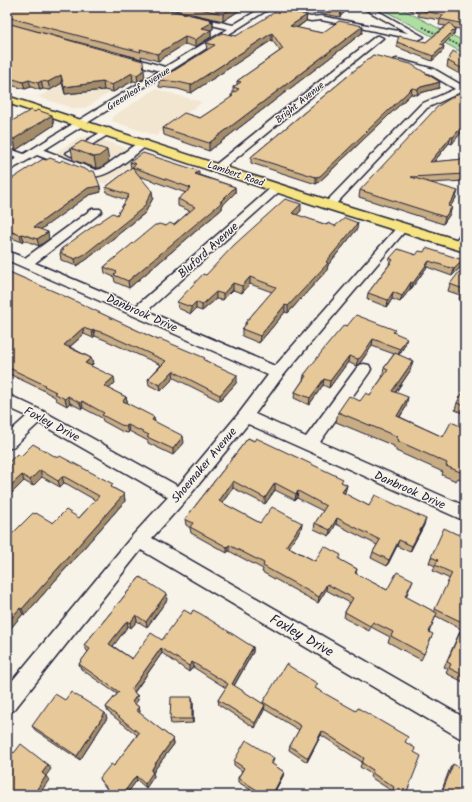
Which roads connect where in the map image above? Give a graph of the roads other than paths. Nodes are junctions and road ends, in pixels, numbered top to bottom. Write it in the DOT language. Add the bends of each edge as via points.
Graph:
graph roads {
  1 [pos="267,8"];
  2 [pos="362,11"];
  3 [pos="185,16"];
  4 [pos="401,26"];
  5 [pos="234,28"];
  6 [pos="380,38"];
  7 [pos="361,52"];
  8 [pos="375,56"];
  9 [pos="117,57"];
  10 [pos="389,60"];
  11 [pos="166,70"];
  12 [pos="463,90"];
  13 [pos="7,99"];
  14 [pos="82,122"];
  15 [pos="108,131"];
  16 [pos="59,136"];
  17 [pos="144,143"];
  18 [pos="84,145"];
  19 [pos="7,151"];
  20 [pos="37,151"];
  21 [pos="25,158"];
  22 [pos="60,160"];
  23 [pos="219,167"];
  24 [pos="7,169"];
  25 [pos="277,188"];
  26 [pos="329,204"];
  27 [pos="96,210"];
  28 [pos="402,228"];
  29 [pos="463,243"];
  30 [pos="7,255"];
  31 [pos="27,263"];
  32 [pos="138,312"];
  33 [pos="364,369"];
  34 [pos="277,373"];
  35 [pos="7,400"];
  36 [pos="38,415"];
  37 [pos="245,416"];
  38 [pos="7,443"];
  39 [pos="310,445"];
  40 [pos="180,495"];
  41 [pos="465,514"];
  42 [pos="139,540"];
  43 [pos="7,703"];
  44 [pos="465,730"];
  1 -- 4 [label="street" via="311,19 321,18 420,37"];
  1 -- 5 [label="street, Greenleaf Avenue"];
  2 -- 4 [label="street"];
  2 -- 4 [label="street"];
  3 -- 5 [label="street"];
  5 -- 11 [label="street, Greenleaf Avenue"];
  6 -- 7 [label="street, Bright Avenue"];
  7 -- 8 [label="street"];
  7 -- 23 [label="street, Bright Avenue"];
  9 -- 11 [label="street"];
  10 -- 12 [label="street" via="431,71"];
  11 -- 14 [label="street, Greenleaf Avenue"];
  12 -- 26 [label="street" via="424,106"];
  13 -- 14 [label="main road, Lambert Road"];
  14 -- 15 [label="main road, Lambert Road"];
  14 -- 16 [label="street, Greenleaf Avenue"];
  15 -- 17 [label="main road, Lambert Road"];
  15 -- 18 [label="street"];
  16 -- 18 [label="street"];
  16 -- 20 [label="street, Greenleaf Avenue"];
  17 -- 22 [label="street" via="101,173 91,173"];
  17 -- 23 [label="main road, Lambert Road"];
  18 -- 22 [label="street"];
  19 -- 21 [label="street"];
  20 -- 21 [label="street, Greenleaf Avenue"];
  20 -- 22 [label="street"];
  21 -- 24 [label="street, Greenleaf Avenue"];
  23 -- 25 [label="main road, Lambert Road"];
  25 -- 26 [label="main road, Lambert Road"];
  25 -- 32 [label="street, Bluford Avenue"];
  26 -- 28 [label="main road, Lambert Road"];
  27 -- 31 [label="street"];
  28 -- 29 [label="main road, Lambert Road"];
  28 -- 34 [label="street, Shoemaker Avenue"];
  30 -- 31 [label="street, Danbrook Drive"];
  31 -- 32 [label="street, Danbrook Drive"];
  32 -- 34 [label="street, Danbrook Drive"];
  33 -- 39 [label="street"];
  34 -- 37 [label="street, Shoemaker Avenue"];
  35 -- 36 [label="street, Foxley Drive"];
  36 -- 38 [label="street"];
  36 -- 40 [label="street, Foxley Drive"];
  37 -- 39 [label="street, Danbrook Drive"];
  37 -- 40 [label="street, Shoemaker Avenue"];
  39 -- 41 [label="street, Danbrook Drive"];
  40 -- 42 [label="street, Shoemaker Avenue"];
  42 -- 43 [label="street, Shoemaker Avenue"];
  42 -- 44 [label="street, Foxley Drive"];
}
